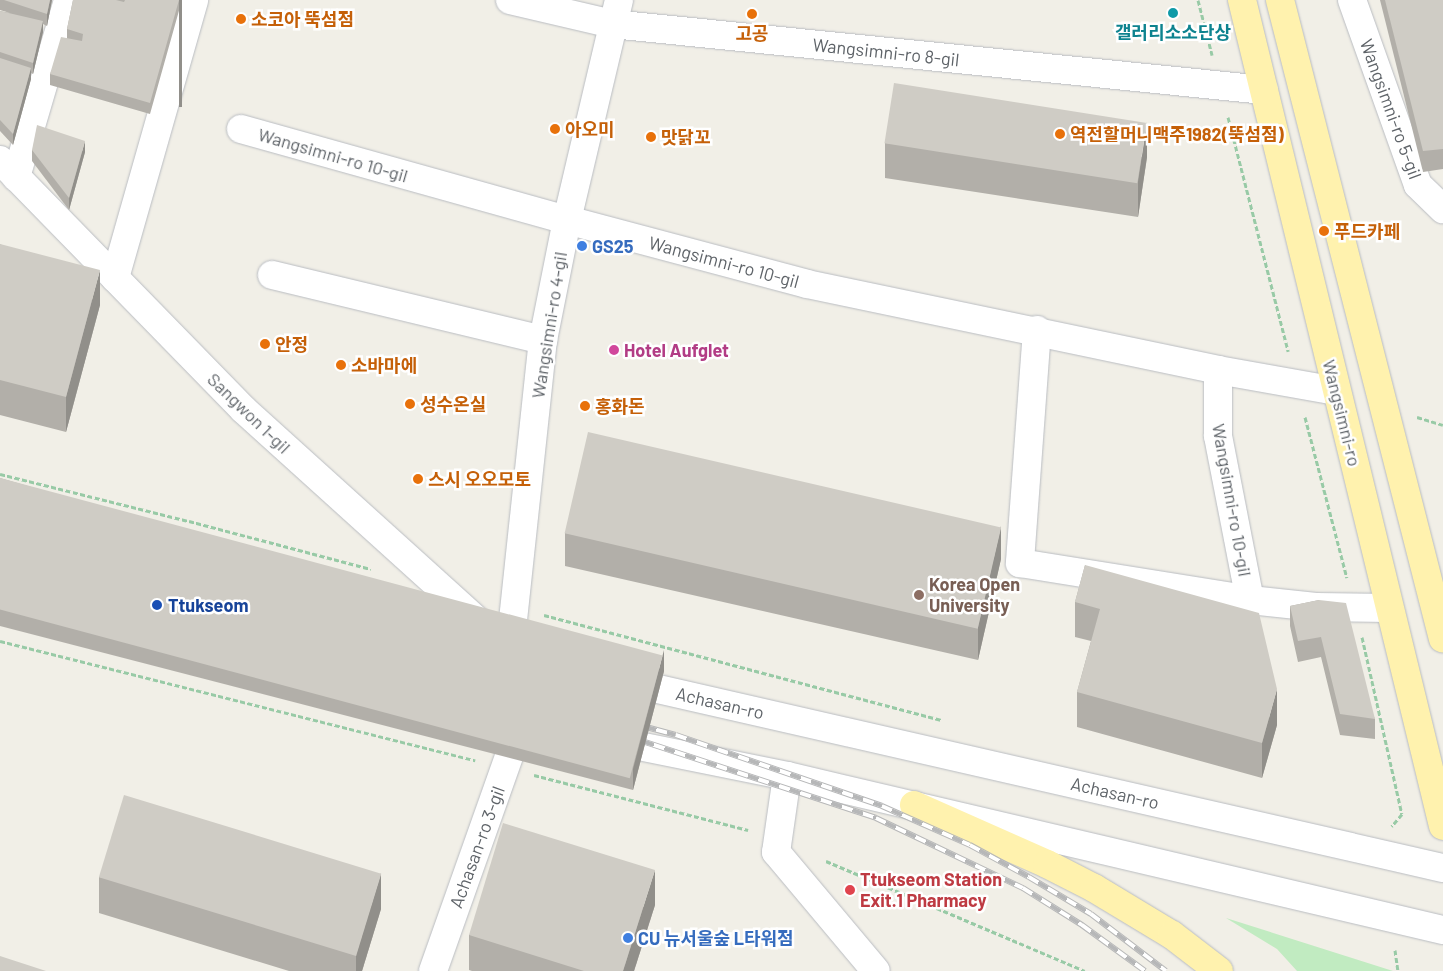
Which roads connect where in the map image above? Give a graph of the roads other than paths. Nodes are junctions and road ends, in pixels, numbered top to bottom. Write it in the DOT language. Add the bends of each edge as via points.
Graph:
graph roads {
  1 [pos="68,0"];
  2 [pos="194,0"];
  3 [pos="510,0"];
  4 [pos="1242,0"];
  5 [pos="1280,0"];
  6 [pos="1352,0"];
  7 [pos="615,12"];
  8 [pos="1264,90"];
  9 [pos="241,129"];
  10 [pos="8,168"];
  11 [pos="1443,209"];
  12 [pos="567,220"];
  13 [pos="272,274"];
  14 [pos="115,278"];
  15 [pos="1037,330"];
  16 [pos="543,340"];
  17 [pos="1218,370"];
  18 [pos="1336,391"];
  19 [pos="1250,600"];
  20 [pos="1389,608"];
  21 [pos="1443,639"];
  22 [pos="480,648"];
  23 [pos="519,657"];
  24 [pos="597,675"];
  25 [pos="492,716"];
  26 [pos="521,723"];
  27 [pos="550,729"];
  28 [pos="588,736"];
  29 [pos="787,776"];
  30 [pos="914,805"];
  31 [pos="1443,826"];
  32 [pos="1443,868"];
  33 [pos="1443,930"];
  34 [pos="433,971"];
  35 [pos="876,971"];
  36 [pos="1219,971"];
  1 -- 10 [label="street"];
  2 -- 14 [label="street"];
  3 -- 7 [label="street, Wangsimni-ro 8-gil"];
  4 -- 8 [label="main road, Wangsimni-ro"];
  5 -- 21 [label="main road"];
  6 -- 11 [label="street, Wangsimni-ro 5-gil" via="1418,185"];
  7 -- 8 [label="street, Wangsimni-ro 8-gil"];
  7 -- 12 [label="street, Wangsimni-ro 4-gil"];
  8 -- 18 [label="main road, Wangsimni-ro"];
  9 -- 12 [label="street, Wangsimni-ro 10-gil"];
  10 -- 14 [label="street, Sangwon 1-gil"];
  12 -- 15 [label="street, Wangsimni-ro 10-gil" via="806,284"];
  12 -- 16 [label="street, Wangsimni-ro 4-gil"];
  13 -- 16 [label="street"];
  14 -- 23 [label="street, Sangwon 1-gil" via="244,410"];
  15 -- 17 [label="street, Wangsimni-ro 10-gil"];
  15 -- 19 [label="street, Wangsimni-ro 10-gil" via="1020,563"];
  16 -- 23 [label="street, Wangsimni-ro 4-gil" via="514,607"];
  17 -- 18 [label="street, Wangsimni-ro 10-gil"];
  17 -- 19 [label="street, Wangsimni-ro 10-gil" via="1218,436"];
  18 -- 20 [label="main road, Wangsimni-ro"];
  19 -- 20 [label="street, Wangsimni-ro 10-gil" via="1316,607"];
  20 -- 31 [label="main road, Wangsimni-ro"];
  22 -- 23 [label="street"];
  24 -- 32 [label="street, Achasan-ro"];
  25 -- 26 [label="street"];
  26 -- 27 [label="street"];
  26 -- 34 [label="street, Achasan-ro 3-gil"];
  28 -- 29 [label="street"];
  29 -- 30 [label="street"];
  29 -- 35 [label="street" via="776,852"];
  30 -- 33 [label="street"];
  30 -- 36 [label="main road" via="1094,888 1172,935"];
}
